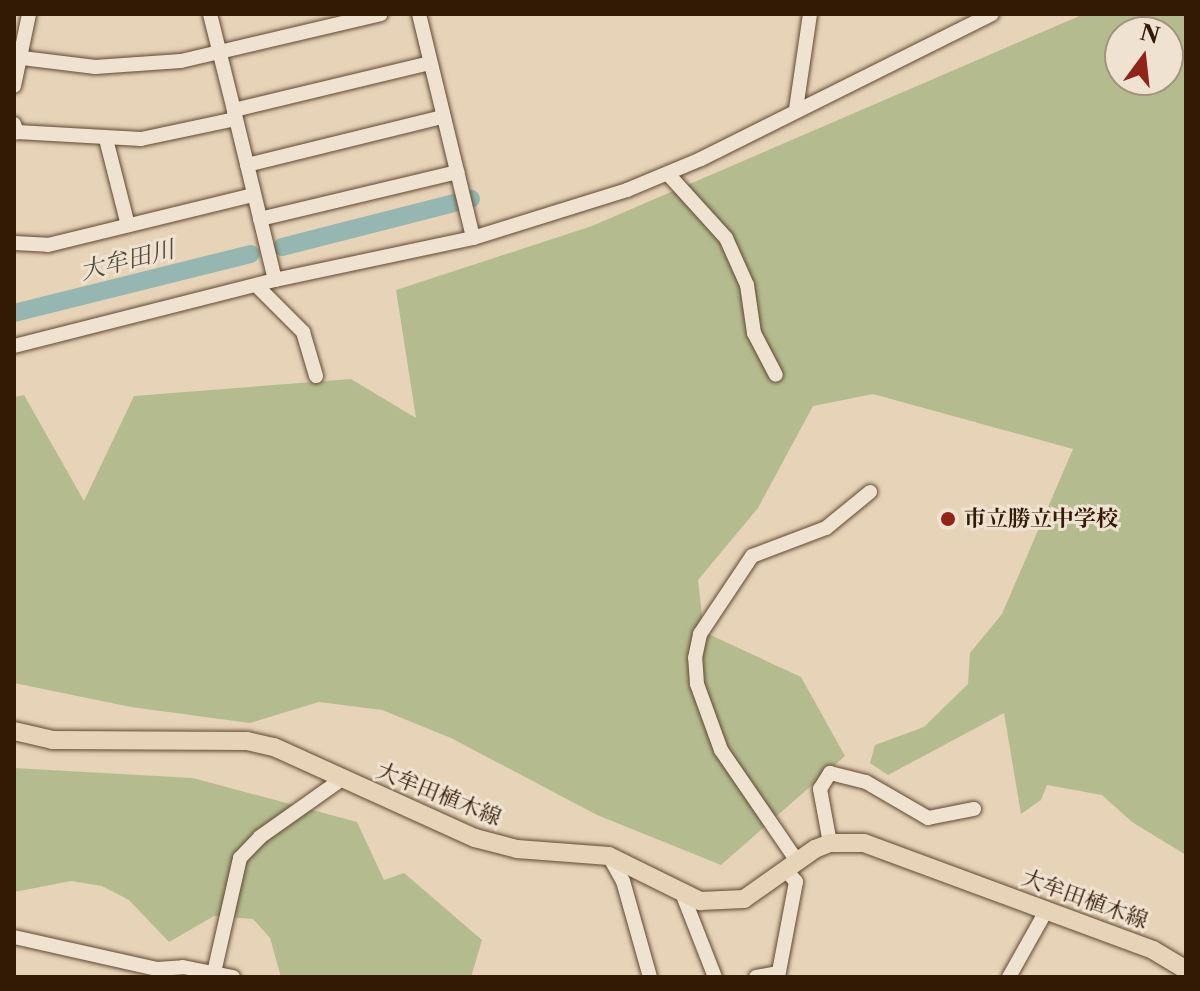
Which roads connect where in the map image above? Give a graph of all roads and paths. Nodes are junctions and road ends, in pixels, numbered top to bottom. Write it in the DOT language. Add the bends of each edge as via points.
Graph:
graph roads {
  1 [pos="29,14"];
  2 [pos="210,14"];
  3 [pos="381,14"];
  4 [pos="419,14"];
  5 [pos="810,14"];
  6 [pos="992,14"];
  7 [pos="220,52"];
  8 [pos="17,58"];
  9 [pos="430,63"];
  10 [pos="14,86"];
  11 [pos="796,109"];
  12 [pos="235,114"];
  13 [pos="443,117"];
  14 [pos="14,124"];
  15 [pos="106,139"];
  16 [pos="247,165"];
  17 [pos="457,172"];
  18 [pos="668,174"];
  19 [pos="253,195"];
  20 [pos="260,219"];
  21 [pos="128,225"];
  22 [pos="473,238"];
  23 [pos="14,243"];
  24 [pos="275,280"];
  25 [pos="258,287"];
  26 [pos="14,346"];
  27 [pos="776,375"];
  28 [pos="316,376"];
  29 [pos="870,492"];
  30 [pos="14,731"];
  31 [pos="342,779"];
  32 [pos="974,809"];
  33 [pos="830,843"];
  34 [pos="609,856"];
  35 [pos="792,866"];
  36 [pos="682,893"];
  37 [pos="1046,911"];
  38 [pos="14,937"];
  39 [pos="1186,970"];
  40 [pos="214,975"];
  41 [pos="778,975"];
  42 [pos="233,977"];
  43 [pos="650,977"];
  44 [pos="715,977"];
  45 [pos="756,977"];
  46 [pos="1009,977"];
  1 -- 8 [label="street"];
  2 -- 7 [label="street"];
  3 -- 7 [label="street"];
  4 -- 9 [label="street"];
  5 -- 11 [label="street"];
  6 -- 11 [label="street"];
  7 -- 8 [label="street" via="124,67"];
  7 -- 12 [label="street"];
  8 -- 10 [label="street"];
  9 -- 12 [label="street"];
  9 -- 13 [label="street"];
  11 -- 18 [label="street"];
  12 -- 15 [label="street" via="187,132"];
  12 -- 16 [label="street"];
  13 -- 16 [label="street"];
  13 -- 17 [label="street"];
  14 -- 15 [label="street" via="17,132"];
  15 -- 21 [label="street"];
  16 -- 19 [label="street"];
  17 -- 20 [label="street"];
  17 -- 22 [label="street"];
  18 -- 22 [label="street"];
  18 -- 27 [label="street" via="726,238 747,285 754,333"];
  19 -- 20 [label="street"];
  19 -- 21 [label="street"];
  20 -- 24 [label="street"];
  21 -- 23 [label="street" via="48,245"];
  22 -- 24 [label="street"];
  24 -- 25 [label="street"];
  25 -- 26 [label="street"];
  25 -- 28 [label="street" via="303,332"];
  29 -- 35 [label="street" via="826,528 752,556 700,634 697,684 721,750"];
  30 -- 31 [label="main road, 大牟田植木線" via="52,740 247,741 274,747"];
  31 -- 34 [label="main road, 大牟田植木線" via="475,838 517,849"];
  31 -- 40 [label="street" via="260,837 240,858"];
  32 -- 33 [label="street" via="928,818 866,782 830,773 820,789"];
  33 -- 35 [label="main road, 大牟田植木線"];
  33 -- 37 [label="main road, 大牟田植木線" via="886,849"];
  34 -- 36 [label="main road, 大牟田植木線"];
  34 -- 43 [label="street" via="623,881"];
  35 -- 36 [label="main road, 大牟田植木線" via="744,899 723,904"];
  35 -- 41 [label="street" via="796,882"];
  36 -- 44 [label="street"];
  37 -- 39 [label="main road, 大牟田植木線" via="1153,950"];
  37 -- 46 [label="street"];
  38 -- 40 [label="street" via="157,969"];
  40 -- 42 [label="street"];
  41 -- 45 [label="street"];
}
